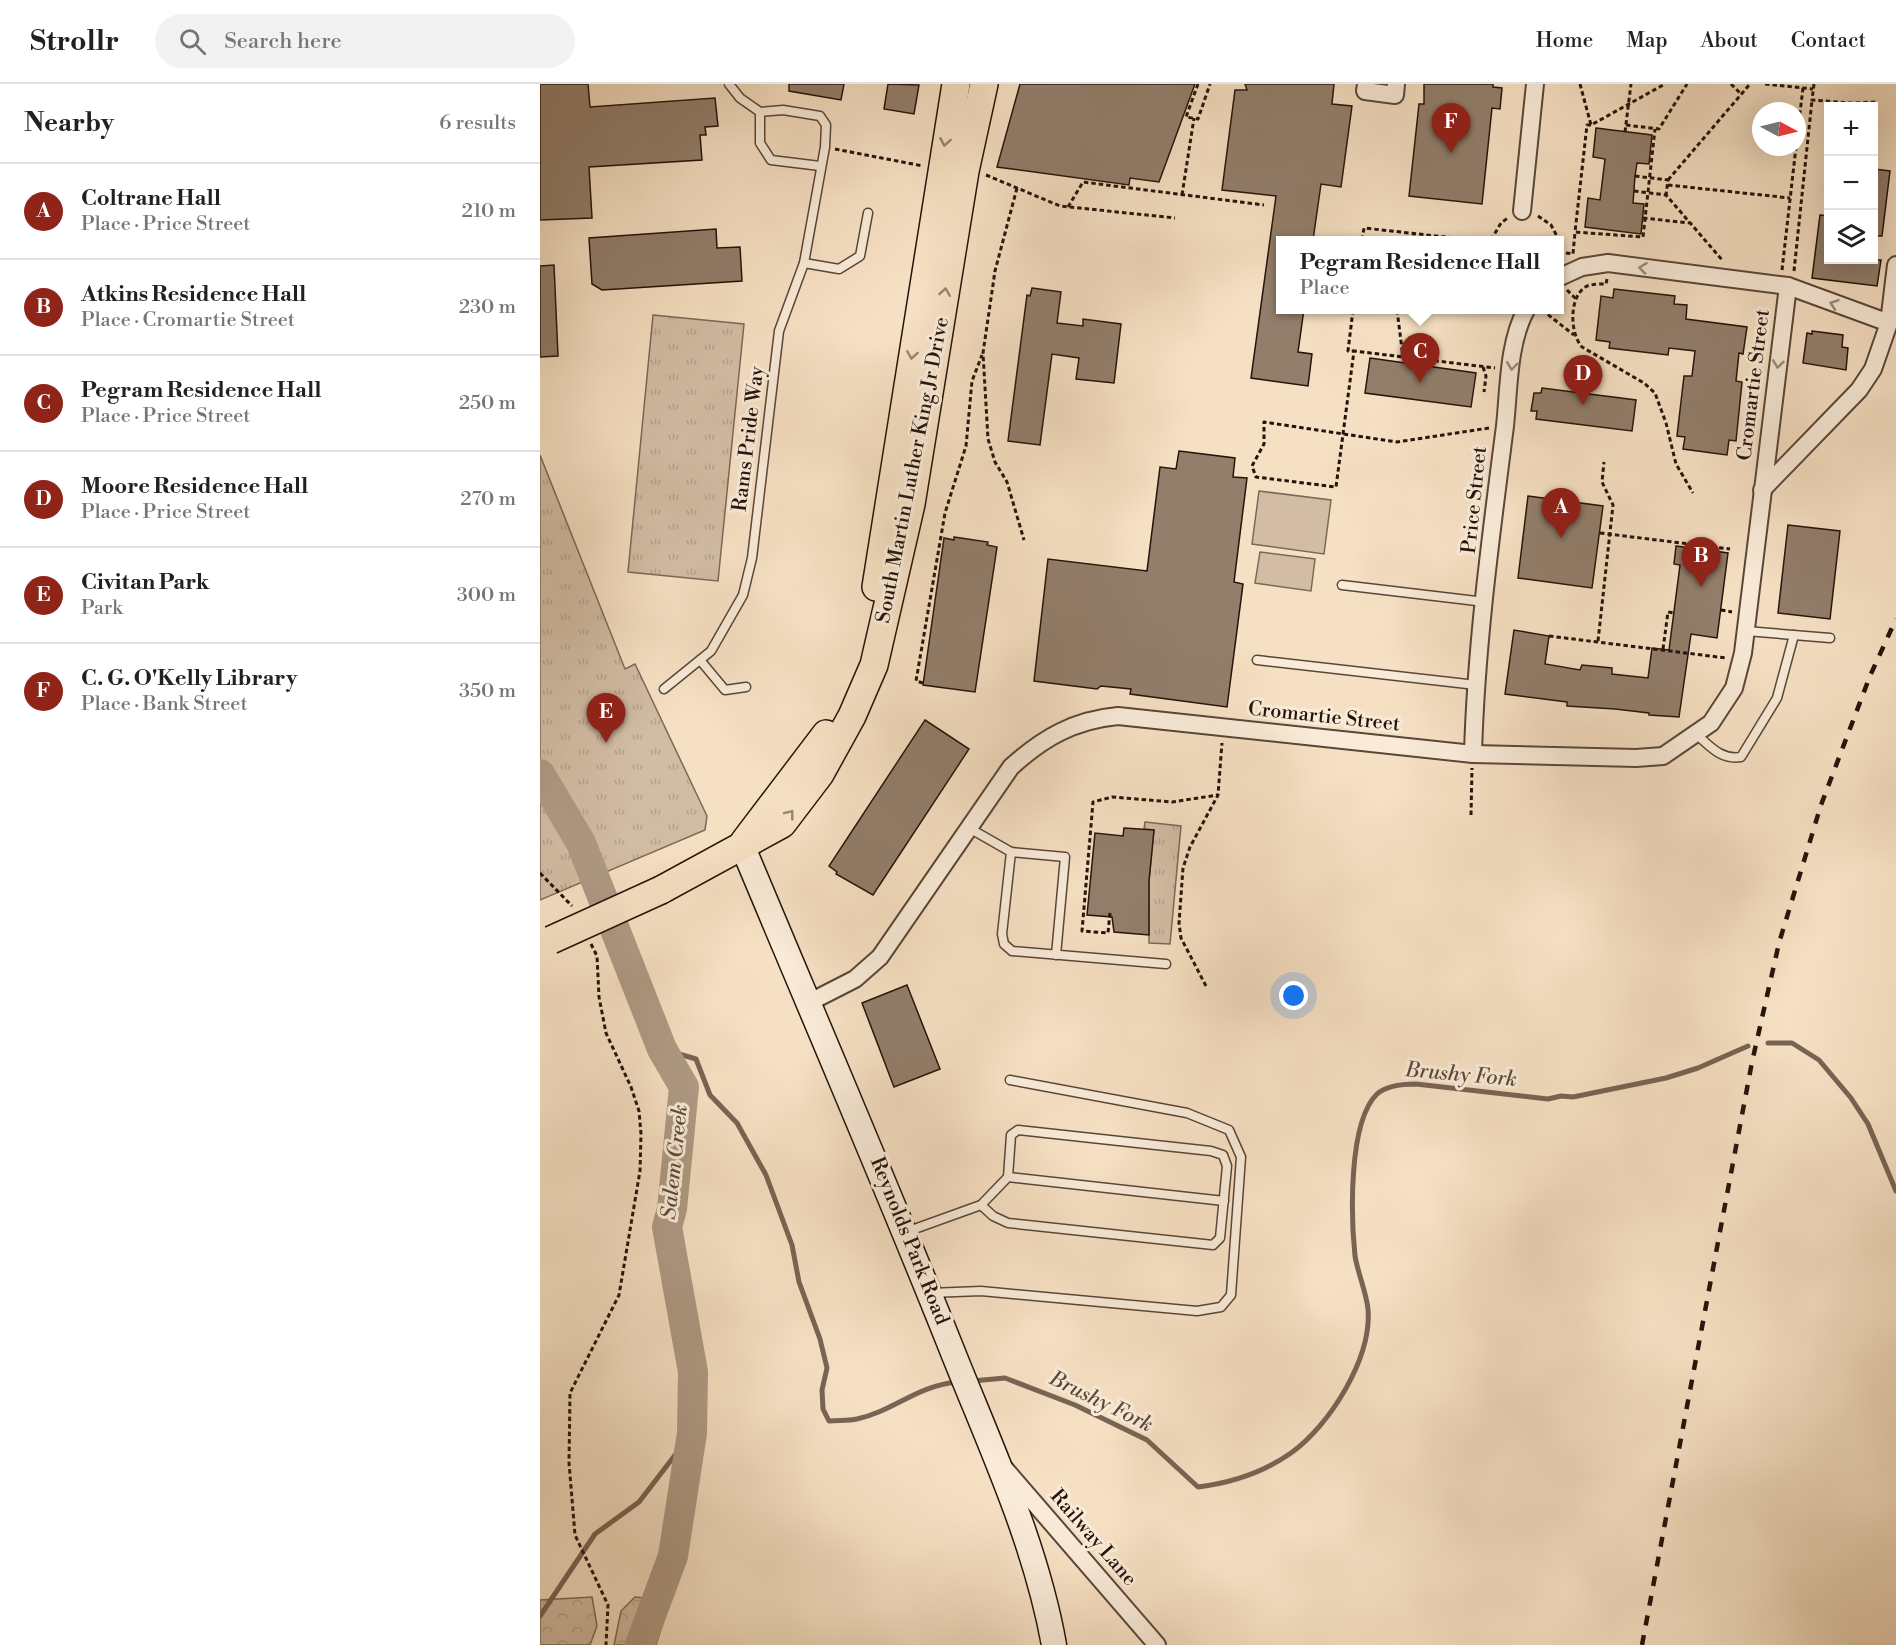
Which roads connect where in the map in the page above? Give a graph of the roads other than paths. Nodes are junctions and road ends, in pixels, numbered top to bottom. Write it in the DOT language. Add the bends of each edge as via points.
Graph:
graph roads {
  1 [pos="729,84"];
  2 [pos="956,84"];
  3 [pos="984,84"];
  4 [pos="1366,84"];
  5 [pos="1396,84"];
  6 [pos="1535,84"];
  7 [pos="760,112"];
  8 [pos="820,166"];
  9 [pos="953,170"];
  10 [pos="1522,211"];
  11 [pos="868,213"];
  12 [pos="804,263"];
  13 [pos="1896,265"];
  14 [pos="1564,275"];
  15 [pos="1787,283"];
  16 [pos="1524,314"];
  17 [pos="1889,323"];
  18 [pos="1762,489"];
  19 [pos="1342,585"];
  20 [pos="1485,602"];
  21 [pos="1746,631"];
  22 [pos="1794,635"];
  23 [pos="1830,638"];
  24 [pos="700,660"];
  25 [pos="1257,660"];
  26 [pos="746,687"];
  27 [pos="664,689"];
  28 [pos="1475,691"];
  29 [pos="1696,734"];
  30 [pos="1473,754"];
  31 [pos="969,828"];
  32 [pos="742,845"];
  33 [pos="1011,852"];
  34 [pos="546,942"];
  35 [pos="1056,955"];
  36 [pos="1166,964"];
  37 [pos="808,1003"];
  38 [pos="1010,1080"];
  39 [pos="1008,1177"];
  40 [pos="1224,1201"];
  41 [pos="981,1205"];
  42 [pos="906,1232"];
  43 [pos="930,1293"];
  44 [pos="997,1459"];
  45 [pos="1054,1645"];
  46 [pos="1157,1645"];
  1 -- 7 [label="lane" via="740,98"];
  2 -- 9 [label="main road, South Martin Luther King Jr Drive, one-way"];
  3 -- 9 [label="main road, South Martin Luther King Jr Drive"];
  4 -- 5 [label="street" via="1365,91 1395,95"];
  6 -- 10 [label="street"];
  7 -- 8 [label="lane" via="760,142 771,160"];
  7 -- 8 [label="lane, Rams Pride Way" via="783,110 820,116 826,124"];
  8 -- 12 [label="lane, Rams Pride Way"];
  9 -- 32 [label="main road, South Martin Luther King Jr Drive" via="911,504 874,665 820,774 782,824"];
  11 -- 12 [label="lane" via="860,256 839,269"];
  12 -- 24 [label="lane, Rams Pride Way" via="779,331 752,558 743,595 711,651"];
  13 -- 17 [label="street, Cromartie Street"];
  15 -- 14 [label="street, one-way" via="1608,263 1582,267"];
  17 -- 15 [label="street, one-way"];
  15 -- 18 [label="street, Cromartie Street, one-way"];
  16 -- 20 [label="street, Price Street, one-way" via="1516,335"];
  17 -- 18 [label="street, Cromartie Street" via="1873,369 1859,390"];
  18 -- 21 [label="street, Cromartie Street"];
  19 -- 20 [label="lane"];
  20 -- 28 [label="street, Price Street"];
  21 -- 22 [label="lane"];
  21 -- 29 [label="street, Cromartie Street" via="1734,688 1711,723"];
  22 -- 23 [label="lane"];
  22 -- 29 [label="lane" via="1777,698 1741,757 1730,759 1718,754"];
  24 -- 26 [label="lane" via="725,690"];
  24 -- 27 [label="lane, Rams Pride Way"];
  25 -- 28 [label="lane"];
  28 -- 30 [label="street, Price Street"];
  29 -- 30 [label="street, Cromartie Street" via="1663,756"];
  30 -- 31 [label="street, Cromartie Street" via="1118,716 1096,718 1066,728 1033,747 998,784"];
  31 -- 33 [label="lane"];
  31 -- 37 [label="street, Cromartie Street" via="880,957 855,979"];
  32 -- 34 [label="main road, South Martin Luther King Jr Drive, bridge" via="662,890"];
  32 -- 37 [label="main road, Reynolds Park Road"];
  33 -- 35 [label="lane" via="1004,944 1012,951"];
  33 -- 35 [label="lane" via="1065,857"];
  35 -- 36 [label="lane"];
  37 -- 42 [label="main road, Reynolds Park Road"];
  38 -- 43 [label="lane" via="1187,1113 1229,1130 1241,1157 1232,1295 1221,1307 1197,1311 981,1291"];
  39 -- 40 [label="lane"];
  39 -- 40 [label="lane" via="1011,1135 1018,1130 1211,1151 1222,1155 1227,1166"];
  39 -- 41 [label="lane"];
  40 -- 41 [label="lane" via="1220,1238 1213,1245 1008,1223"];
  41 -- 42 [label="lane"];
  42 -- 43 [label="main road, Reynolds Park Road"];
  43 -- 44 [label="main road, Reynolds Park Road"];
  44 -- 45 [label="main road, Reynolds Park Road" via="1030,1546"];
  44 -- 46 [label="street, Railway Lane"];
}
